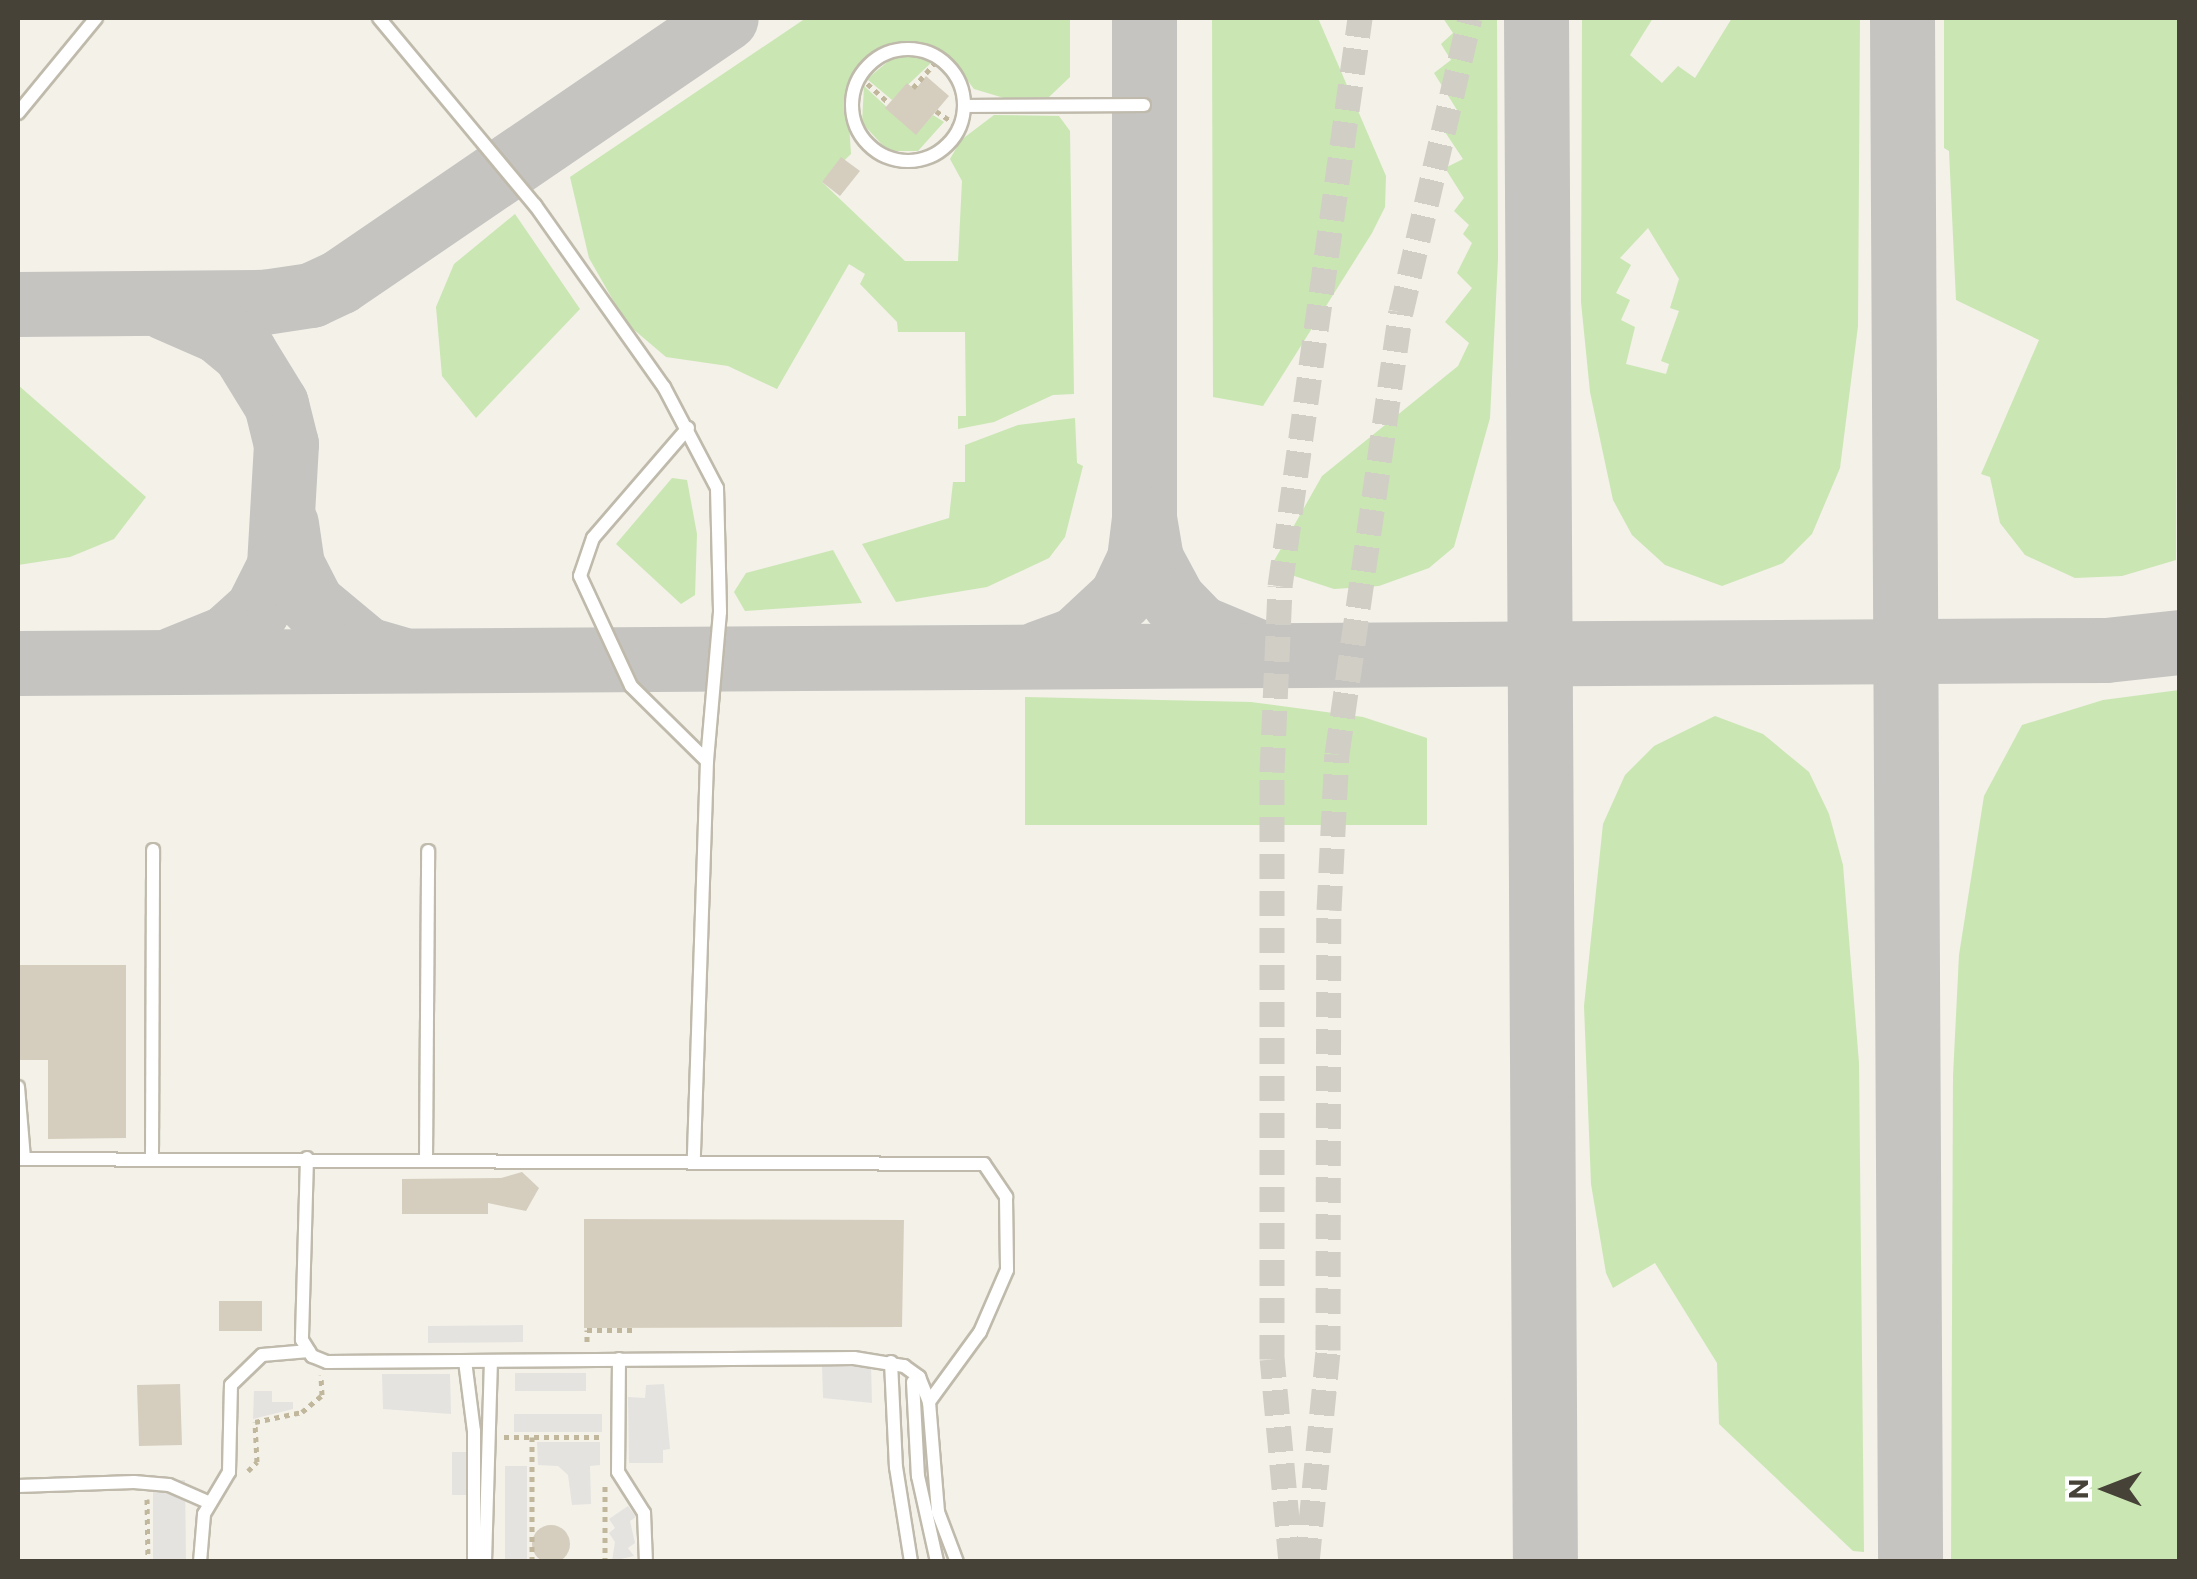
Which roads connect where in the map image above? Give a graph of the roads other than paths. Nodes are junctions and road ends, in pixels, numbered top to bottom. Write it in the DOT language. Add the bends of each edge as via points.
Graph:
graph roads {
  1 [pos="96,18"];
  2 [pos="380,18"];
  3 [pos="1144,105"];
  4 [pos="966,106"];
  5 [pos="18,112"];
  6 [pos="688,428"];
  7 [pos="707,762"];
  8 [pos="153,850"];
  9 [pos="428,851"];
  10 [pos="18,1087"];
  11 [pos="152,1158"];
  12 [pos="307,1158"];
  13 [pos="20,1159"];
  14 [pos="426,1160"];
  15 [pos="694,1160"];
  16 [pos="309,1350"];
  17 [pos="466,1360"];
  18 [pos="491,1360"];
  19 [pos="619,1360"];
  20 [pos="898,1364"];
  21 [pos="928,1402"];
  22 [pos="18,1486"];
  23 [pos="208,1502"];
  24 [pos="200,1562"];
  25 [pos="474,1562"];
  26 [pos="485,1562"];
  27 [pos="646,1562"];
  28 [pos="911,1562"];
  29 [pos="938,1562"];
  30 [pos="957,1562"];
  1 -- 5 [label="lane"];
  2 -- 6 [label="lane" via="535,206"];
  3 -- 4 [label="lane"];
  4 -- 4 [label="lane" via="959,79 940,57 904,49 873,62 860,77 852,108 856,126 890,160 928,157 958,126"];
  6 -- 7 [label="lane" via="717,488 720,612"];
  6 -- 7 [label="lane" via="593,538 580,576 630,686"];
  7 -- 15 [label="lane"];
  8 -- 11 [label="lane"];
  9 -- 14 [label="lane"];
  10 -- 13 [label="lane"];
  11 -- 12 [label="lane"];
  11 -- 13 [label="lane"];
  12 -- 14 [label="lane"];
  12 -- 16 [label="lane" via="302,1340"];
  14 -- 15 [label="lane"];
  15 -- 21 [label="lane" via="963,1162 993,1170 1006,1197 1002,1288 980,1332"];
  16 -- 17 [label="lane" via="327,1362"];
  16 -- 23 [label="lane" via="262,1355 232,1385 230,1472"];
  17 -- 18 [label="lane"];
  17 -- 25 [label="lane" via="474,1431"];
  18 -- 19 [label="lane"];
  18 -- 26 [label="lane"];
  19 -- 20 [label="lane"];
  19 -- 27 [label="lane" via="618,1472 644,1513"];
  20 -- 21 [label="lane" via="919,1377"];
  20 -- 28 [label="lane" via="896,1467"];
  20 -- 29 [label="lane" via="916,1394 917,1466"];
  21 -- 30 [label="lane" via="938,1512"];
  22 -- 23 [label="lane" via="134,1482 169,1485"];
  23 -- 24 [label="lane"];
}
